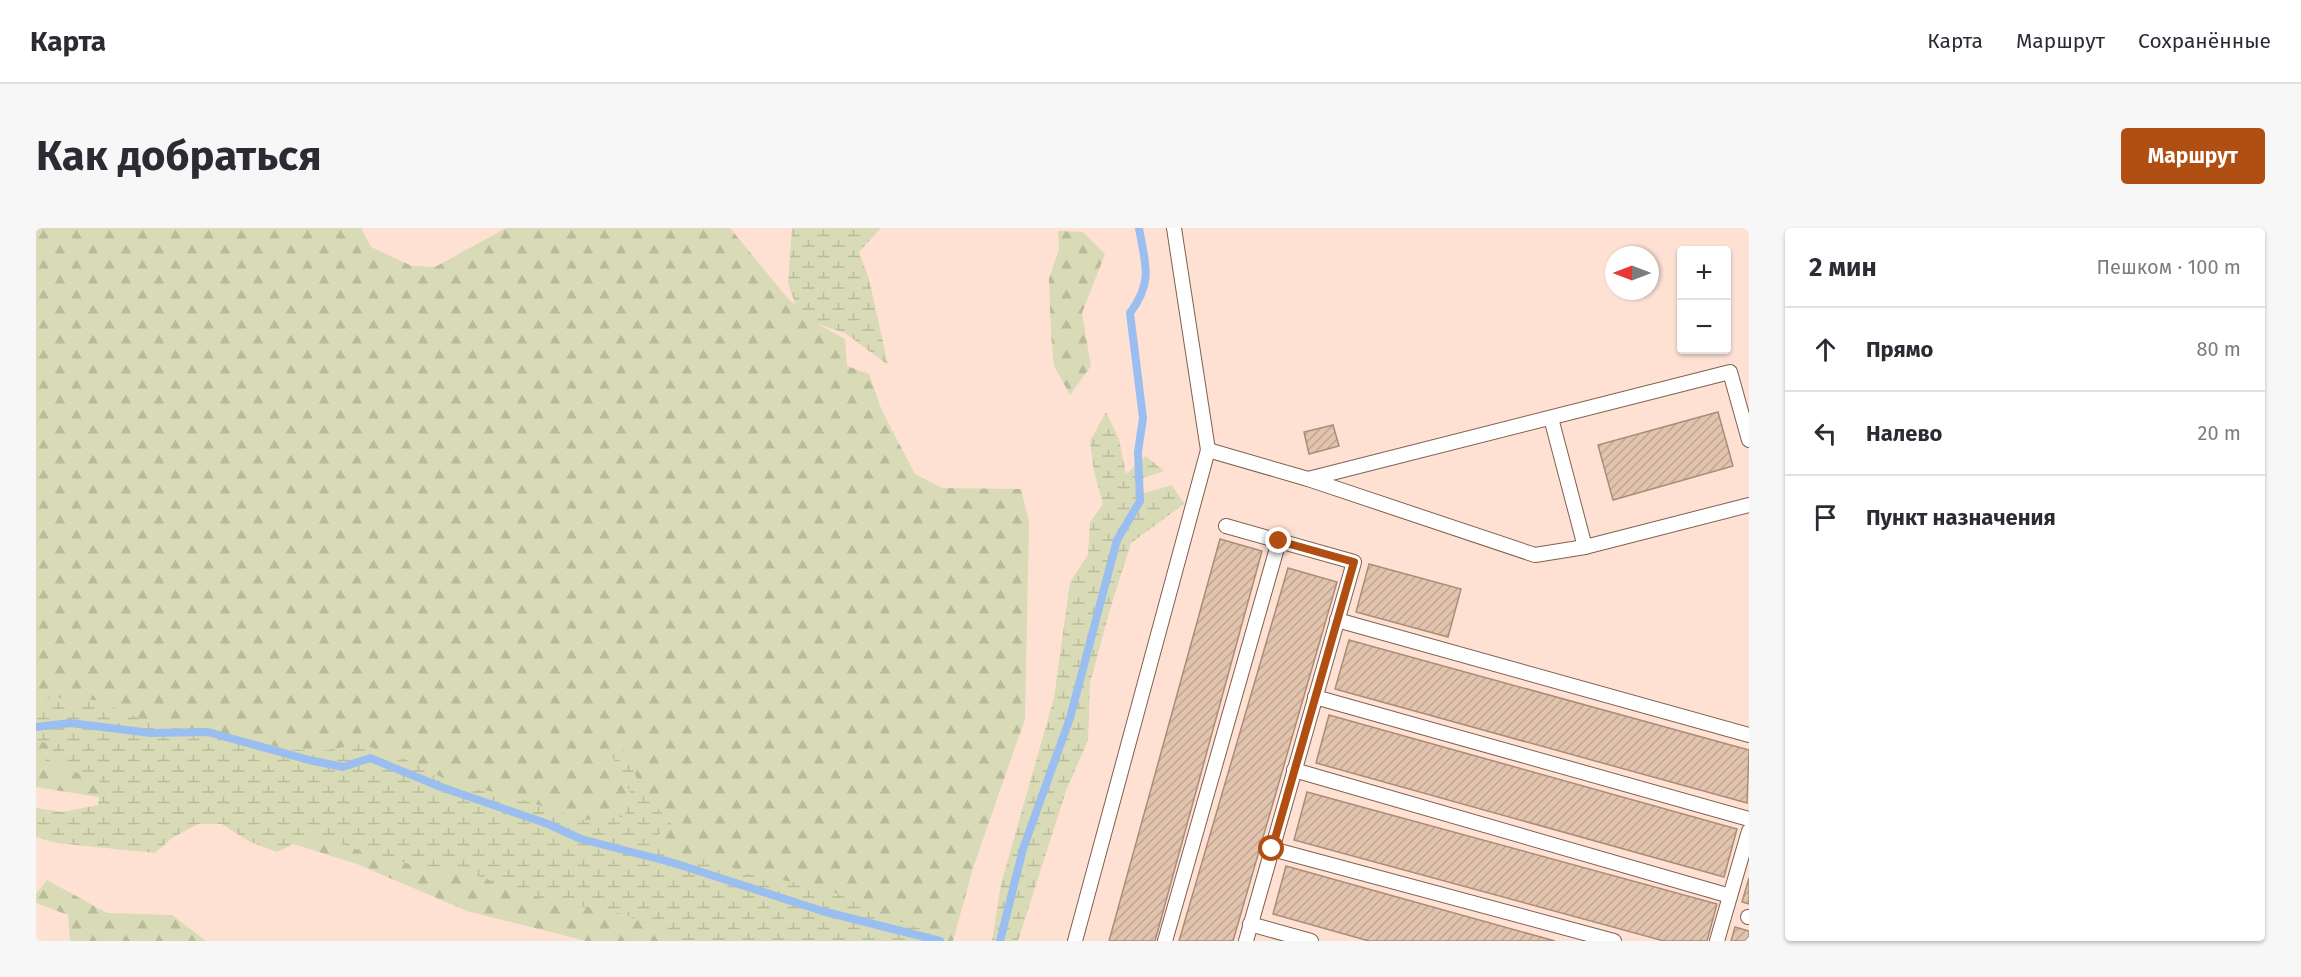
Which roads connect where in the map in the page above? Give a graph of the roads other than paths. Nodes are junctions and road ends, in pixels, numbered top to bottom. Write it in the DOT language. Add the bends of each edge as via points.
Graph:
graph roads {
  1 [pos="1174,228"];
  2 [pos="1551,418"];
  3 [pos="1749,440"];
  4 [pos="1208,450"];
  5 [pos="1308,479"];
  6 [pos="1749,505"];
  7 [pos="1226,526"];
  8 [pos="1279,541"];
  9 [pos="1585,548"];
  10 [pos="1337,620"];
  11 [pos="1315,697"];
  12 [pos="1749,735"];
  13 [pos="1294,770"];
  14 [pos="1749,819"];
  15 [pos="1749,831"];
  16 [pos="1272,849"];
  17 [pos="1730,896"];
  18 [pos="1250,924"];
  19 [pos="1075,941"];
  20 [pos="1165,941"];
  21 [pos="1246,941"];
  22 [pos="1311,941"];
  23 [pos="1614,941"];
  24 [pos="1717,941"];
  1 -- 4 [label="lane"];
  2 -- 3 [label="lane" via="1730,372"];
  2 -- 5 [label="lane"];
  2 -- 9 [label="lane"];
  4 -- 5 [label="lane"];
  4 -- 19 [label="lane"];
  5 -- 9 [label="lane" via="1535,555"];
  6 -- 9 [label="lane"];
  7 -- 8 [label="lane"];
  8 -- 10 [label="lane" via="1354,562"];
  8 -- 20 [label="lane"];
  10 -- 11 [label="lane"];
  10 -- 12 [label="lane"];
  11 -- 13 [label="lane"];
  11 -- 14 [label="lane"];
  13 -- 16 [label="lane"];
  13 -- 17 [label="lane"];
  15 -- 17 [label="lane"];
  16 -- 18 [label="lane"];
  16 -- 23 [label="lane"];
  17 -- 24 [label="lane"];
  18 -- 21 [label="lane"];
  18 -- 22 [label="lane"];
}
